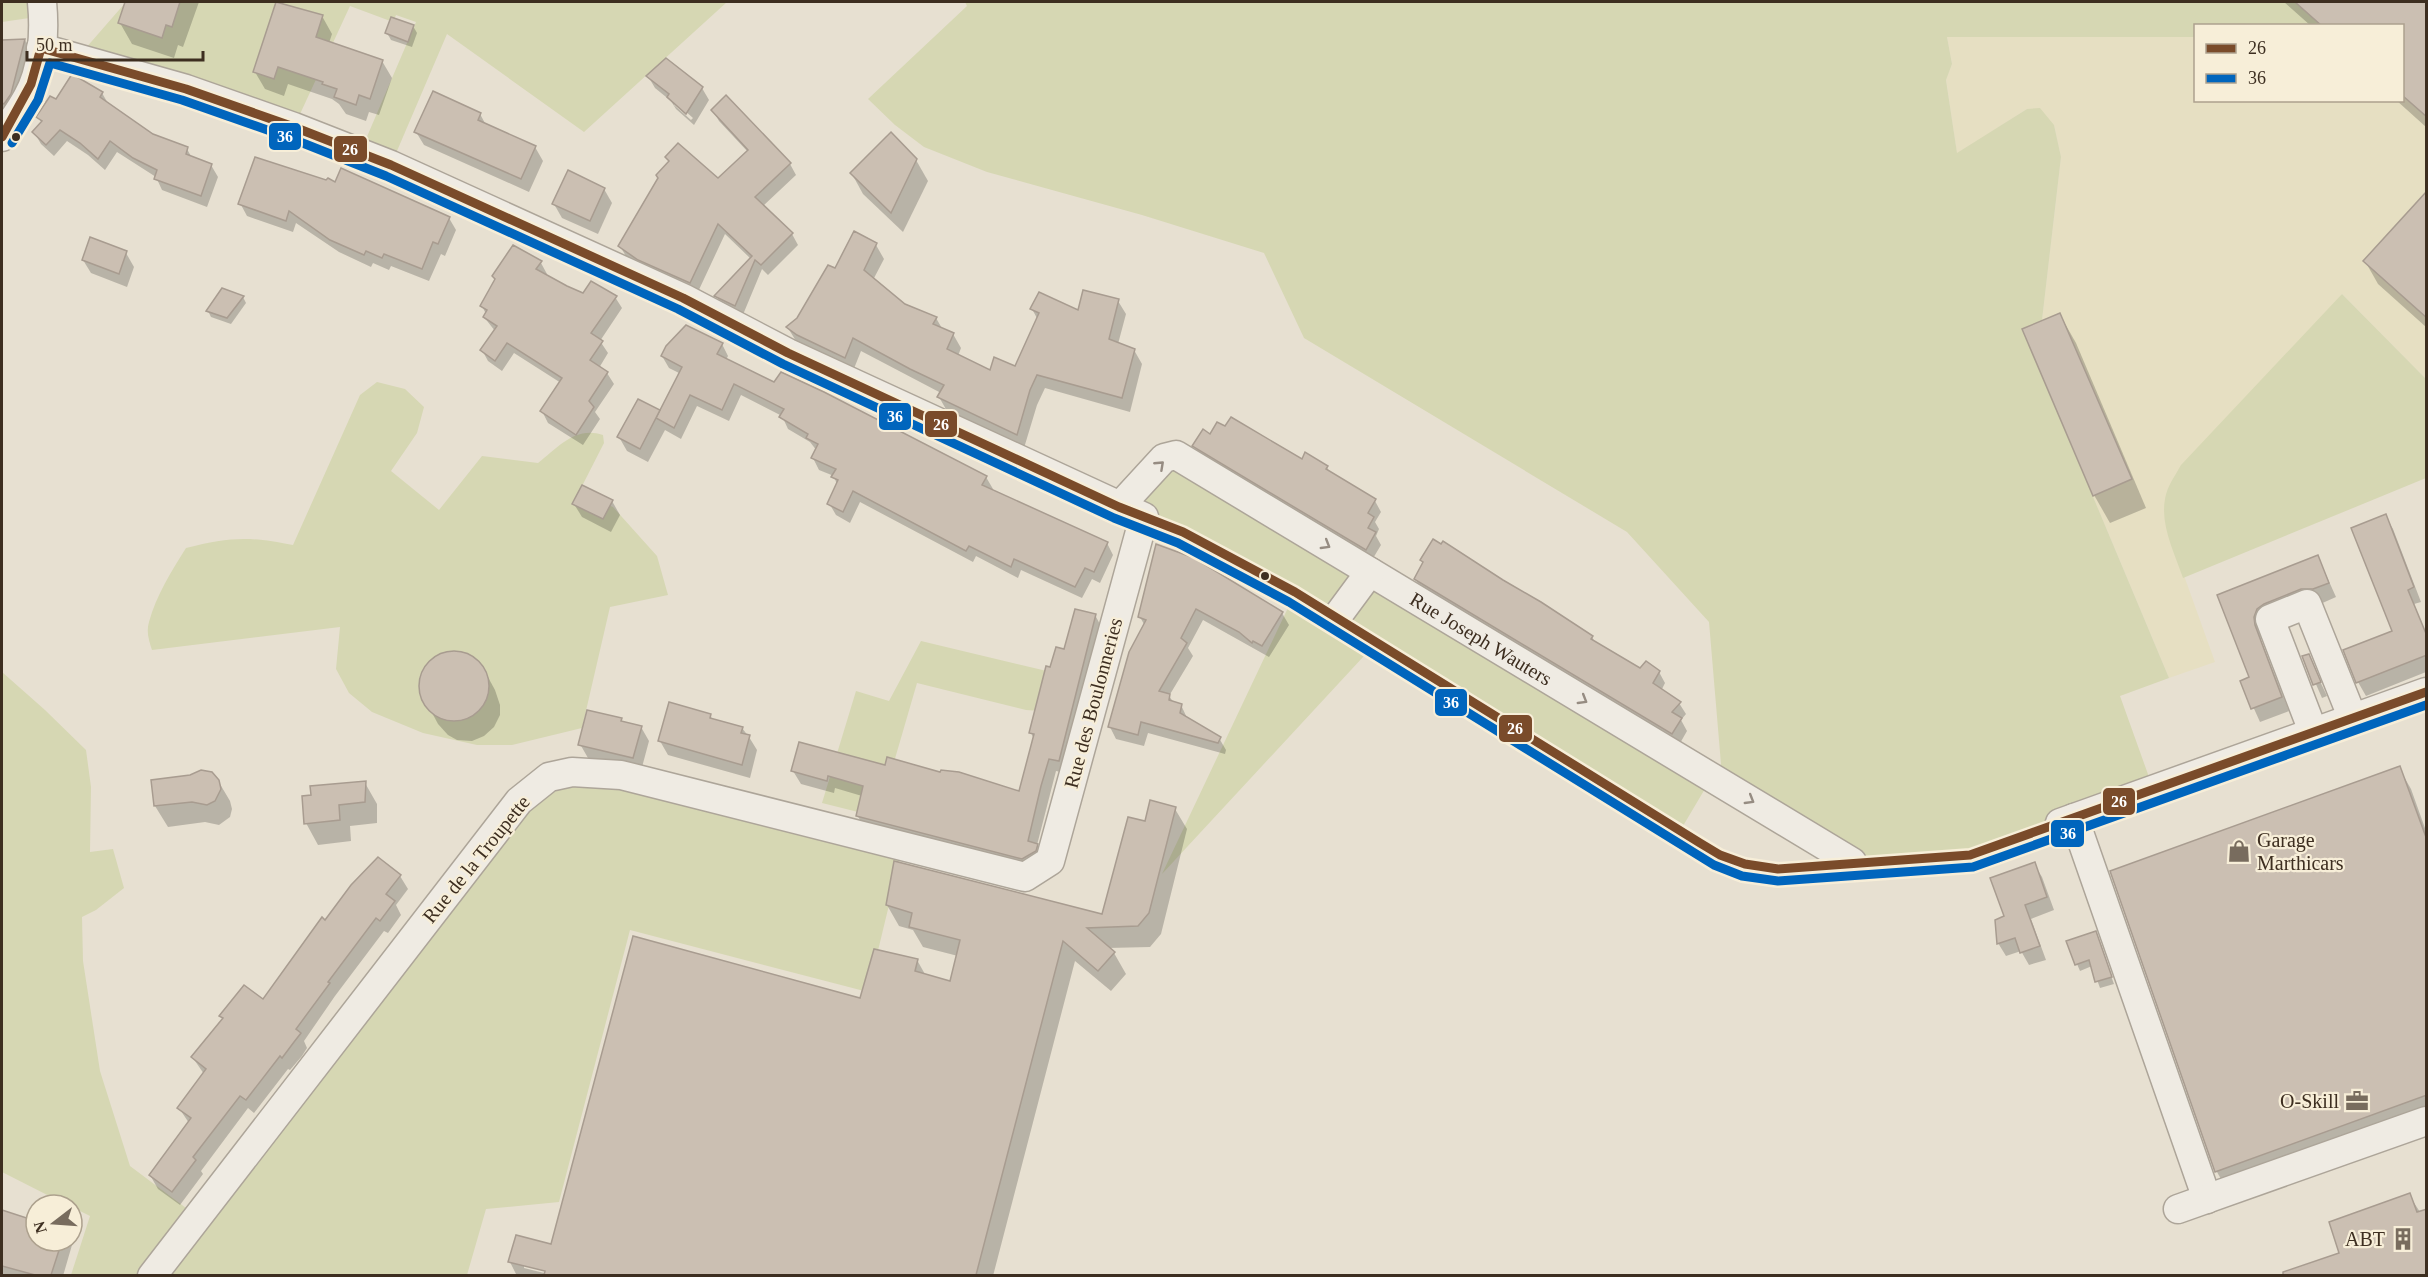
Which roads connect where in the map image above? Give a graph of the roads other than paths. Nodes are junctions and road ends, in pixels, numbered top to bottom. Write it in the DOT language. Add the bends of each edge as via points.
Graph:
graph roads {
  1 [pos="42,2"];
  2 [pos="41,48"];
  3 [pos="2,137"];
  4 [pos="1132,512"];
  5 [pos="1370,572"];
  6 [pos="1336,618"];
  7 [pos="2427,692"];
  8 [pos="2353,719"];
  9 [pos="2314,734"];
  10 [pos="1852,862"];
  11 [pos="1025,877"];
  12 [pos="2427,1121"];
  13 [pos="2207,1199"];
  14 [pos="2178,1209"];
  15 [pos="152,1275"];
  1 -- 2 [label="street"];
  2 -- 3 [label="street" via="28,96"];
  2 -- 4 [label="street" via="186,89 391,165"];
  4 -- 5 [label="street, Rue Joseph Wauters, one-way" via="1164,458 1176,455"];
  4 -- 11 [label="street, Rue des Boulonneries" via="1050,861"];
  5 -- 6 [label="street"];
  5 -- 10 [label="street, Rue Joseph Wauters, one-way"];
  7 -- 8 [label="street"];
  8 -- 9 [label="street"];
  8 -- 9 [label="street" via="2307,604 2270,619"];
  9 -- 13 [label="street" via="2067,821"];
  11 -- 15 [label="street, Rue de la Troupette" via="621,775 572,772 549,777 519,801"];
  12 -- 13 [label="street"];
  13 -- 14 [label="street"];
}
